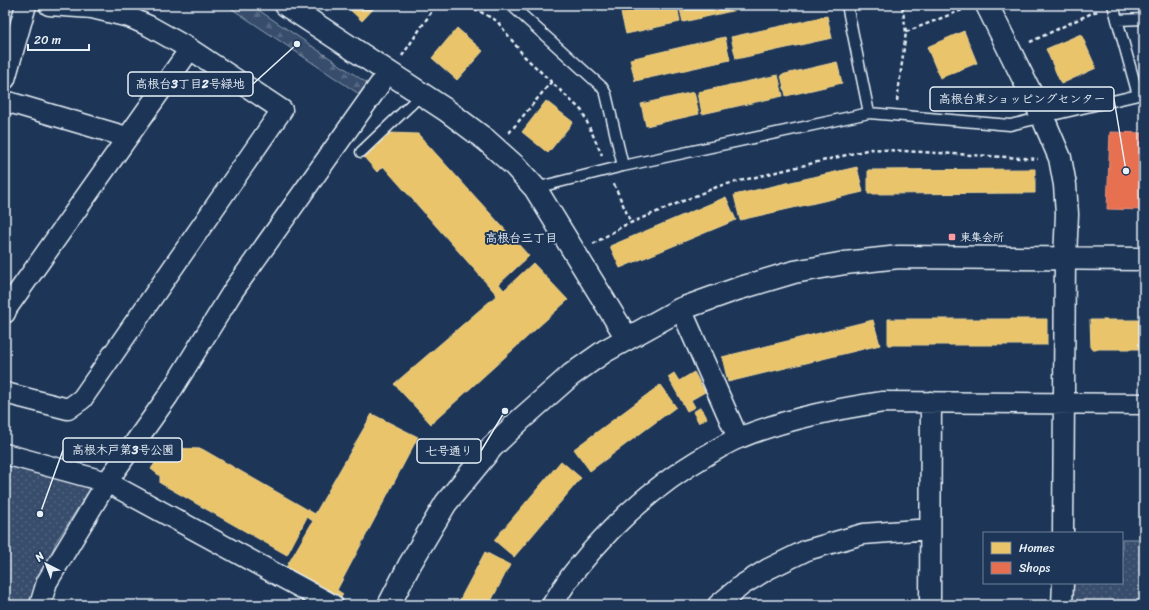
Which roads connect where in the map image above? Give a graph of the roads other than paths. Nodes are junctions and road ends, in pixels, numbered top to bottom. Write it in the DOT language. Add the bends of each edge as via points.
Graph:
graph roads {
  1 [pos="26,5"];
  2 [pos="49,5"];
  3 [pos="286,5"];
  4 [pos="511,5"];
  5 [pos="847,5"];
  6 [pos="980,6"];
  7 [pos="1113,7"];
  8 [pos="1144,19"];
  9 [pos="1117,20"];
  10 [pos="190,49"];
  11 [pos="385,78"];
  12 [pos="5,79"];
  13 [pos="422,94"];
  14 [pos="1141,95"];
  15 [pos="5,101"];
  16 [pos="869,113"];
  17 [pos="1043,118"];
  18 [pos="127,137"];
  19 [pos="360,152"];
  20 [pos="623,166"];
  21 [pos="535,188"];
  22 [pos="1065,258"];
  23 [pos="1144,259"];
  24 [pos="681,309"];
  25 [pos="5,313"];
  26 [pos="627,338"];
  27 [pos="5,393"];
  28 [pos="931,402"];
  29 [pos="1064,403"];
  30 [pos="1144,404"];
  31 [pos="738,438"];
  32 [pos="5,454"];
  33 [pos="107,482"];
  34 [pos="930,529"];
  35 [pos="1063,532"];
  36 [pos="1063,584"];
  37 [pos="40,605"];
  38 [pos="333,605"];
  39 [pos="389,605"];
  40 [pos="552,605"];
  41 [pos="718,605"];
  42 [pos="930,605"];
  43 [pos="1062,605"];
  1 -- 12 [label="street"];
  2 -- 10 [label="street" via="92,8 129,17"];
  3 -- 11 [label="street"];
  4 -- 20 [label="lane" via="602,87 606,94"];
  5 -- 16 [label="lane"];
  6 -- 17 [label="street"];
  7 -- 9 [label="lane"];
  8 -- 9 [label="lane"];
  9 -- 14 [label="lane"];
  10 -- 18 [label="street"];
  10 -- 27 [label="street" via="282,110 82,399 68,409"];
  11 -- 13 [label="street"];
  11 -- 33 [label="street" via="233,291 168,396"];
  13 -- 19 [label="lane"];
  13 -- 21 [label="street" via="486,140"];
  14 -- 17 [label="lane"];
  15 -- 18 [label="street"];
  16 -- 17 [label="lane" via="1010,125"];
  16 -- 20 [label="lane"];
  17 -- 22 [label="street" via="1060,158 1065,185"];
  18 -- 25 [label="street"];
  20 -- 21 [label="lane"];
  21 -- 26 [label="street"];
  22 -- 23 [label="street"];
  22 -- 24 [label="street" via="899,257 845,263 794,272"];
  22 -- 29 [label="street"];
  24 -- 26 [label="street"];
  24 -- 31 [label="street"];
  26 -- 39 [label="street" via="571,375 492,447 446,504"];
  28 -- 29 [label="street"];
  28 -- 31 [label="street" via="883,402 846,407 782,423"];
  28 -- 34 [label="street"];
  29 -- 30 [label="street"];
  29 -- 35 [label="street"];
  31 -- 40 [label="street" via="684,468 625,514 573,573"];
  32 -- 33 [label="street"];
  33 -- 37 [label="street" via="47,582"];
  33 -- 38 [label="street"];
  34 -- 41 [label="street" via="863,534 807,550 742,585"];
  34 -- 42 [label="street"];
  36 -- 43 [label="street"];
}
